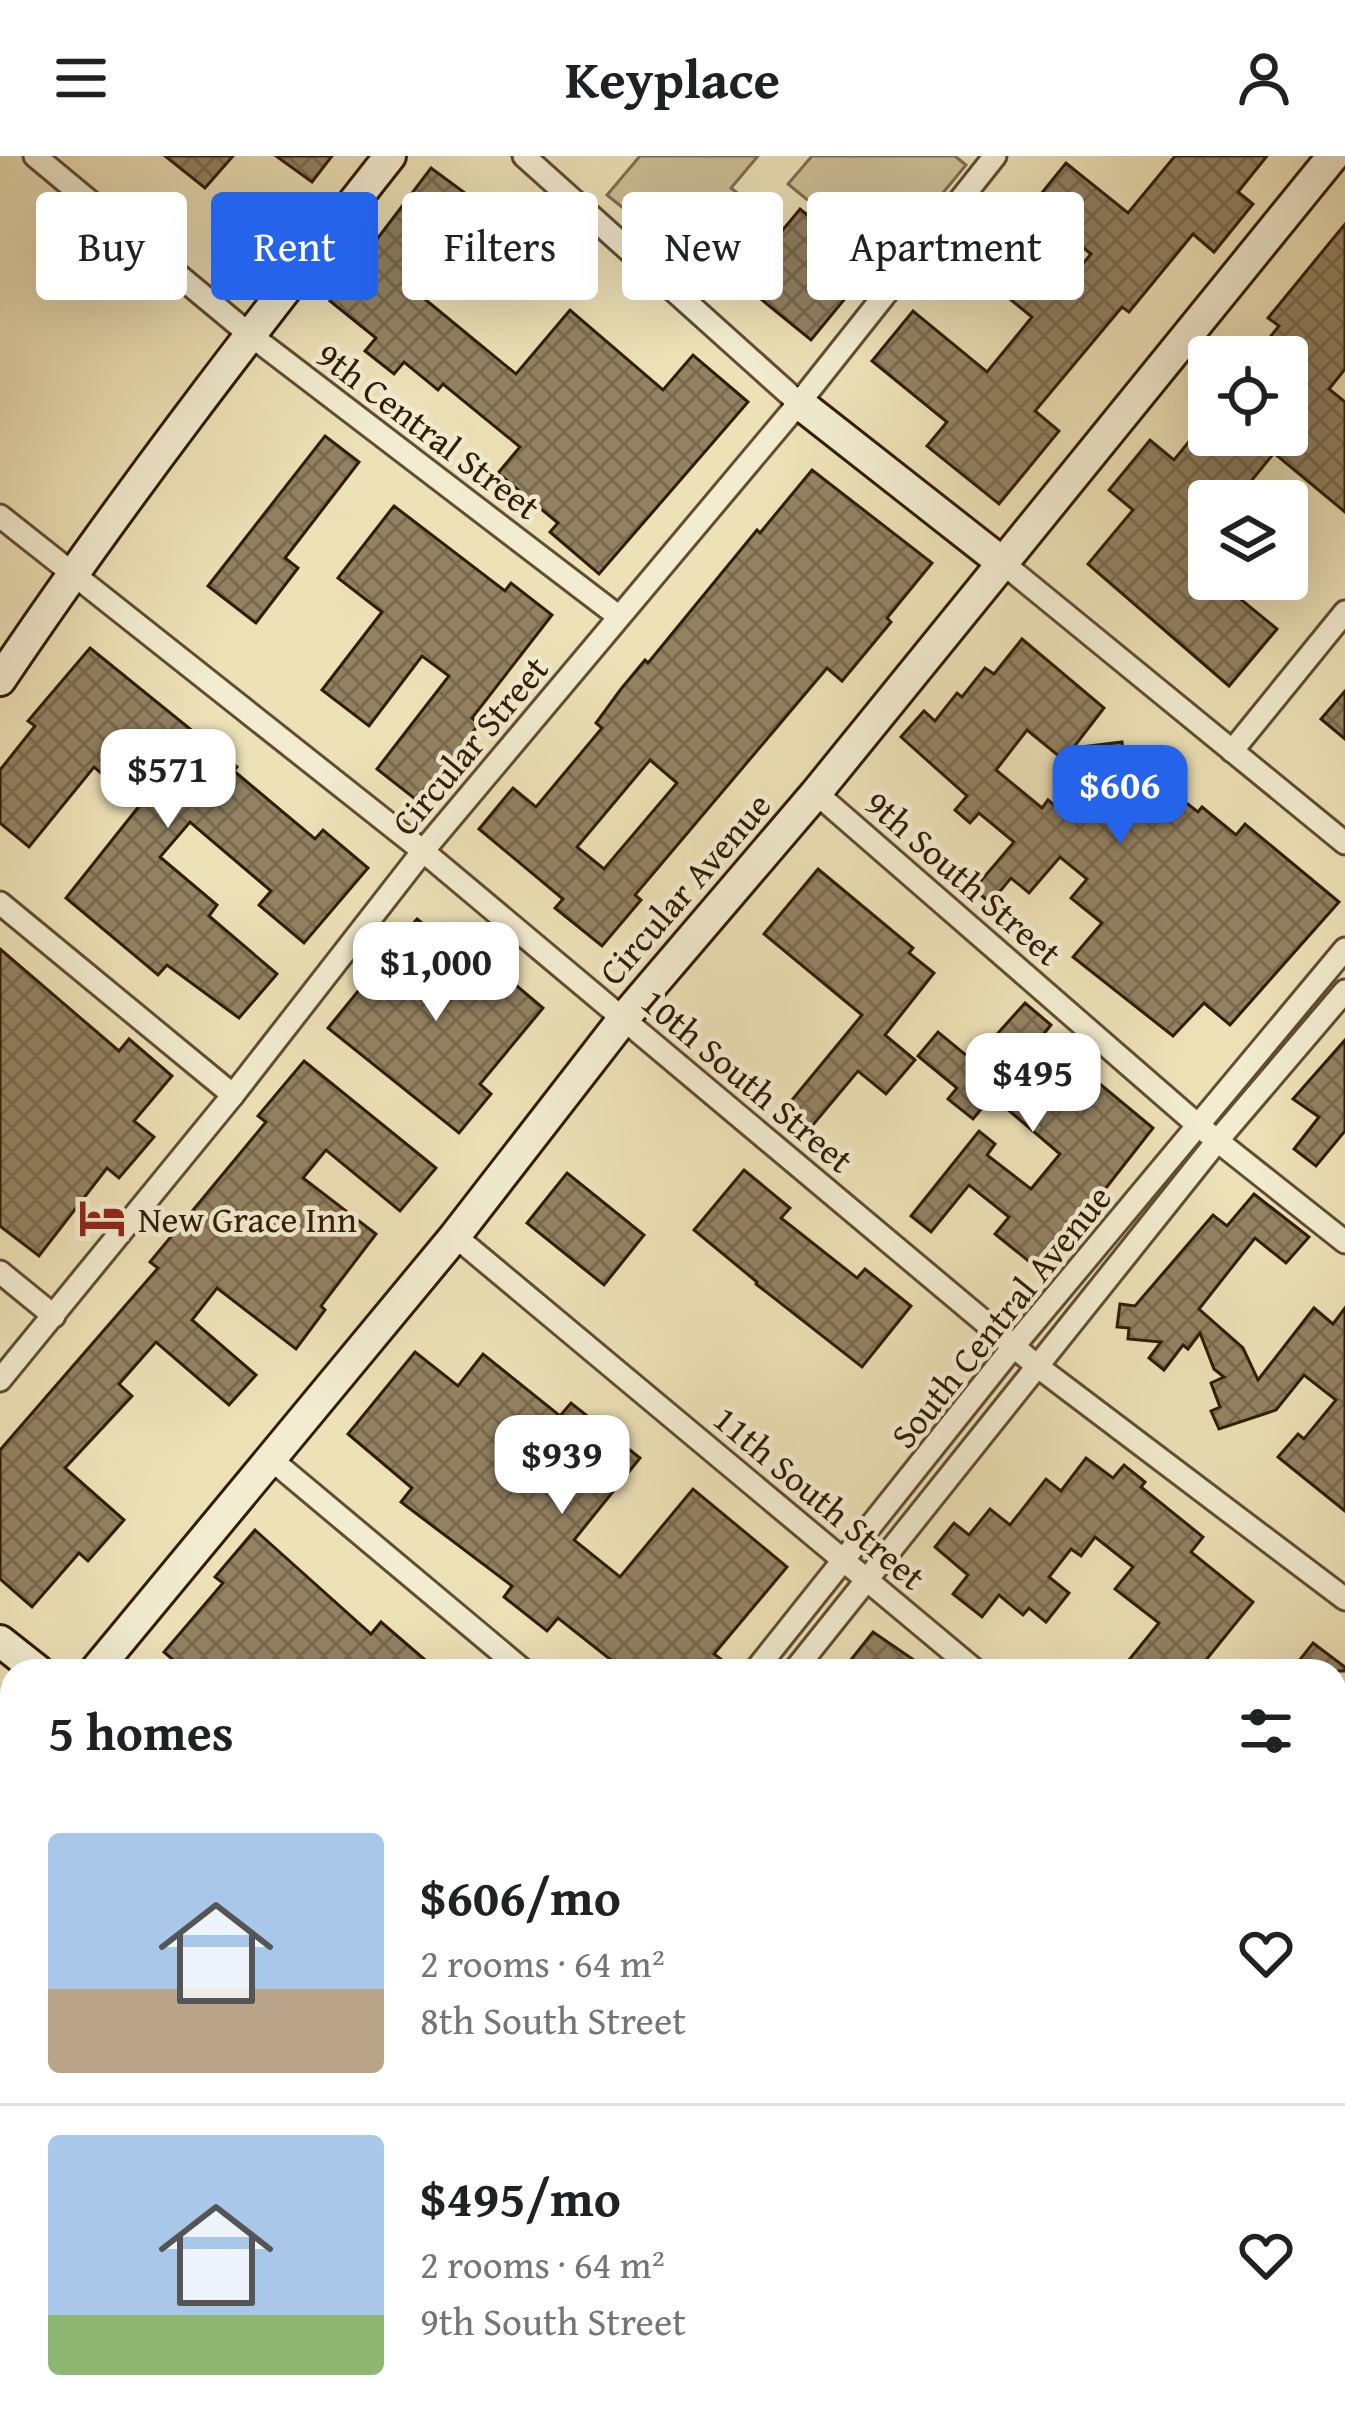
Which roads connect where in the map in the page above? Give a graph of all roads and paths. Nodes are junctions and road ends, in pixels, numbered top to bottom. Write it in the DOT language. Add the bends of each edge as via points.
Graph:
graph roads {
  1 [pos="35,156"];
  2 [pos="390,156"];
  3 [pos="524,156"];
  4 [pos="994,156"];
  5 [pos="1333,156"];
  6 [pos="249,334"];
  7 [pos="799,403"];
  8 [pos="0,516"];
  9 [pos="1004,564"];
  10 [pos="72,573"];
  11 [pos="1345,612"];
  12 [pos="618,616"];
  13 [pos="0,680"];
  14 [pos="1232,751"];
  15 [pos="817,793"];
  16 [pos="1345,843"];
  17 [pos="423,851"];
  18 [pos="0,903"];
  19 [pos="1345,949"];
  20 [pos="1345,991"];
  21 [pos="624,1018"];
  22 [pos="232,1095"];
  23 [pos="1209,1133"];
  24 [pos="455,1237"];
  25 [pos="1345,1241"];
  26 [pos="0,1272"];
  27 [pos="54,1316"];
  28 [pos="1013,1347"];
  29 [pos="1037,1366"];
  30 [pos="0,1380"];
  31 [pos="272,1460"];
  32 [pos="845,1561"];
  33 [pos="868,1580"];
  34 [pos="1345,1600"];
  35 [pos="105,1659"];
  36 [pos="510,1659"];
  37 [pos="765,1659"];
  38 [pos="804,1659"];
  39 [pos="962,1659"];
  1 -- 6 [label="street, 9th Central Street"];
  2 -- 6 [label="street"];
  3 -- 7 [label="street"];
  4 -- 7 [label="street, Circular Street"];
  5 -- 9 [label="street, Circular Avenue"];
  6 -- 10 [label="street"];
  6 -- 12 [label="street, 9th Central Street"];
  7 -- 9 [label="street"];
  7 -- 12 [label="street, Circular Street"];
  8 -- 10 [label="street, 10th South Street"];
  9 -- 14 [label="street"];
  9 -- 15 [label="street, Circular Avenue"];
  10 -- 13 [label="street"];
  10 -- 17 [label="street, 10th South Street"];
  11 -- 14 [label="street"];
  12 -- 17 [label="street, Circular Street"];
  14 -- 16 [label="street"];
  15 -- 21 [label="street, Circular Avenue"];
  15 -- 23 [label="street, 9th South Street"];
  17 -- 21 [label="street, 10th South Street"];
  17 -- 22 [label="street, Circular Street"];
  18 -- 22 [label="street"];
  19 -- 23 [label="street, South Central Avenue"];
  20 -- 23 [label="street"];
  21 -- 24 [label="street, Circular Avenue"];
  21 -- 28 [label="street, 10th South Street"];
  22 -- 27 [label="street, Circular Street"];
  23 -- 25 [label="street, 9th South Street"];
  23 -- 28 [label="street, South Central Avenue"];
  23 -- 29 [label="street"];
  24 -- 31 [label="street, Circular Avenue"];
  24 -- 32 [label="street, 11th South Street"];
  26 -- 27 [label="street"];
  27 -- 30 [label="street, Circular Street"];
  28 -- 29 [label="street, 10th South Street"];
  28 -- 32 [label="street, South Central Avenue"];
  29 -- 33 [label="street"];
  29 -- 34 [label="street, 10th South Street"];
  31 -- 35 [label="street, Circular Avenue"];
  31 -- 36 [label="street"];
  32 -- 33 [label="street, 11th South Street"];
  32 -- 37 [label="street, South Central Avenue"];
  33 -- 38 [label="street"];
  33 -- 39 [label="street, 11th South Street"];
}
